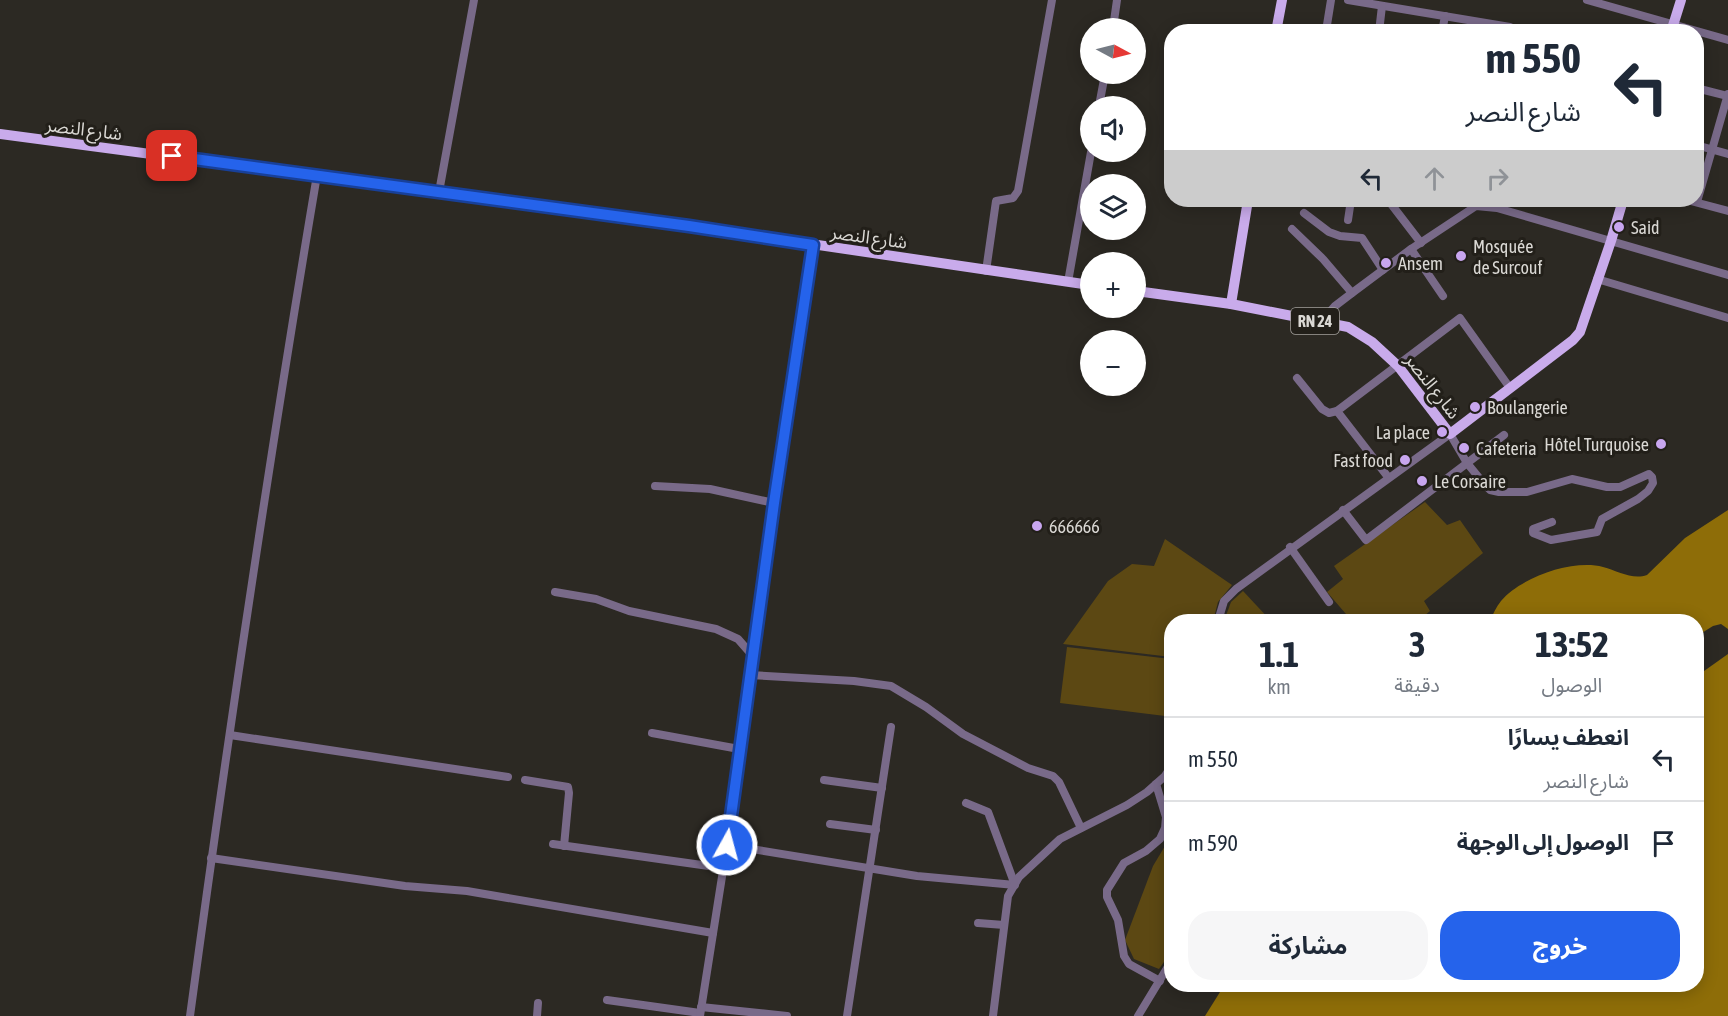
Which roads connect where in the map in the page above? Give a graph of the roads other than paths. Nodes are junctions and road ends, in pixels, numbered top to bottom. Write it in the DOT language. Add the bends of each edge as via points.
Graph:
graph roads {
  1 [pos="474,0"];
  2 [pos="1052,0"];
  3 [pos="1117,0"];
  4 [pos="1282,0"];
  5 [pos="1331,0"];
  6 [pos="1348,0"];
  7 [pos="1587,0"];
  8 [pos="1681,0"];
  9 [pos="1382,6"];
  10 [pos="1445,16"];
  11 [pos="1114,18"];
  12 [pos="1278,24"];
  13 [pos="1327,24"];
  14 [pos="1379,24"];
  15 [pos="1444,24"];
  16 [pos="1492,24"];
  17 [pos="1660,24"];
  18 [pos="1673,24"];
  19 [pos="1704,35"];
  20 [pos="1728,40"];
  21 [pos="1704,90"];
  22 [pos="1728,96"];
  23 [pos="0,134"];
  24 [pos="1704,147"];
  25 [pos="1713,149"];
  26 [pos="1728,154"];
  27 [pos="1089,162"];
  28 [pos="316,175"];
  29 [pos="1704,179"];
  30 [pos="439,192"];
  31 [pos="1704,204"];
  32 [pos="1247,207"];
  33 [pos="1350,207"];
  34 [pos="1393,207"];
  35 [pos="1470,207"];
  36 [pos="1493,207"];
  37 [pos="1621,207"];
  38 [pos="1728,211"];
  39 [pos="1304,213"];
  40 [pos="1348,220"];
  41 [pos="1292,229"];
  42 [pos="1611,241"];
  43 [pos="1421,243"];
  44 [pos="813,245"];
  45 [pos="1411,249"];
  46 [pos="1383,270"];
  47 [pos="986,271"];
  48 [pos="1728,275"];
  49 [pos="1597,279"];
  50 [pos="1068,282"];
  51 [pos="1080,284"];
  52 [pos="1146,292"];
  53 [pos="1352,293"];
  54 [pos="1443,296"];
  55 [pos="1231,304"];
  56 [pos="1728,318"];
  57 [pos="1321,322"];
  58 [pos="1398,366"];
  59 [pos="1298,378"];
  60 [pos="1510,388"];
  61 [pos="1337,411"];
  62 [pos="1450,434"];
  63 [pos="1504,435"];
  64 [pos="1467,463"];
  65 [pos="1388,477"];
  66 [pos="655,486"];
  67 [pos="774,503"];
  68 [pos="1343,510"];
  69 [pos="1552,522"];
  70 [pos="1290,547"];
  71 [pos="555,592"];
  72 [pos="1329,602"];
  73 [pos="1220,614"];
  74 [pos="752,655"];
  75 [pos="750,675"];
  76 [pos="891,727"];
  77 [pos="652,733"];
  78 [pos="230,735"];
  79 [pos="739,749"];
  80 [pos="508,777"];
  81 [pos="1164,777"];
  82 [pos="525,780"];
  83 [pos="824,780"];
  84 [pos="1156,784"];
  85 [pos="882,788"];
  86 [pos="966,803"];
  87 [pos="1164,810"];
  88 [pos="830,824"];
  89 [pos="1081,828"];
  90 [pos="876,830"];
  91 [pos="1164,830"];
  92 [pos="553,844"];
  93 [pos="727,845"];
  94 [pos="564,846"];
  95 [pos="211,858"];
  96 [pos="723,868"];
  97 [pos="870,869"];
  98 [pos="1015,885"];
  99 [pos="978,923"];
  100 [pos="1004,925"];
  101 [pos="713,933"];
  102 [pos="1164,974"];
  103 [pos="1160,981"];
  104 [pos="607,1000"];
  105 [pos="538,1003"];
  106 [pos="700,1012"];
  107 [pos="190,1016"];
  108 [pos="537,1016"];
  109 [pos="786,1016"];
  110 [pos="847,1016"];
  111 [pos="993,1016"];
  112 [pos="1138,1016"];
  1 -- 30 [label="street"];
  2 -- 47 [label="street" via="1018,191 1013,198 996,201"];
  3 -- 11 [label="street"];
  4 -- 12 [label="main road"];
  5 -- 13 [label="street"];
  6 -- 9 [label="street"];
  7 -- 17 [label="street"];
  8 -- 18 [label="main road"];
  9 -- 10 [label="street"];
  9 -- 14 [label="street"];
  10 -- 15 [label="street"];
  10 -- 16 [label="street"];
  19 -- 20 [label="street"];
  21 -- 22 [label="street"];
  22 -- 25 [label="street"];
  23 -- 28 [label="main road, شارع النصر"];
  24 -- 25 [label="street"];
  25 -- 26 [label="street"];
  25 -- 29 [label="street"];
  27 -- 50 [label="street"];
  28 -- 30 [label="main road, شارع النصر"];
  28 -- 78 [label="street"];
  30 -- 44 [label="main road, شارع النصر"];
  31 -- 38 [label="street"];
  32 -- 55 [label="main road"];
  33 -- 40 [label="street"];
  34 -- 43 [label="street"];
  35 -- 43 [label="street"];
  36 -- 42 [label="street"];
  37 -- 42 [label="main road, شارع النصر"];
  39 -- 46 [label="street" via="1329,232 1362,238"];
  41 -- 53 [label="street"];
  42 -- 48 [label="street"];
  42 -- 49 [label="main road, شارع النصر"];
  43 -- 45 [label="street"];
  44 -- 47 [label="main road, شارع النصر"];
  44 -- 67 [label="street"];
  45 -- 46 [label="street"];
  45 -- 54 [label="street"];
  46 -- 53 [label="street"];
  47 -- 50 [label="main road, شارع النصر"];
  49 -- 56 [label="street"];
  49 -- 60 [label="main road, شارع النصر" via="1580,332"];
  50 -- 51 [label="main road, شارع النصر"];
  52 -- 55 [label="main road, شارع النصر / RN 24"];
  53 -- 57 [label="street"];
  55 -- 57 [label="main road, شارع النصر / RN 24"];
  57 -- 58 [label="main road, شارع النصر / RN 24" via="1348,327"];
  58 -- 60 [label="street" via="1460,318"];
  58 -- 61 [label="street"];
  58 -- 62 [label="main road, شارع النصر / RN 24"];
  59 -- 61 [label="street" via="1322,409 1329,413"];
  60 -- 62 [label="main road, شارع النصر"];
  61 -- 65 [label="street"];
  62 -- 64 [label="street"];
  62 -- 65 [label="street"];
  63 -- 64 [label="street"];
  64 -- 68 [label="street" via="1366,540"];
  64 -- 69 [label="street" via="1490,490 1499,492 1527,492 1572,479 1620,487 1649,474 1652,477 1648,491 1602,519 1597,532 1551,540 1533,533 1533,529"];
  65 -- 68 [label="street"];
  66 -- 67 [label="street" via="710,489"];
  67 -- 74 [label="street"];
  68 -- 70 [label="street"];
  70 -- 72 [label="street"];
  70 -- 73 [label="street" via="1236,589 1224,601"];
  71 -- 74 [label="street" via="716,629 738,639"];
  74 -- 75 [label="street"];
  75 -- 79 [label="street"];
  75 -- 89 [label="street" via="891,686 963,734 1028,768 1053,776"];
  76 -- 85 [label="street"];
  77 -- 79 [label="street"];
  78 -- 80 [label="street"];
  78 -- 95 [label="street"];
  79 -- 93 [label="street"];
  81 -- 84 [label="street"];
  82 -- 94 [label="street" via="568,787"];
  83 -- 85 [label="street"];
  84 -- 87 [label="street"];
  84 -- 89 [label="street" via="1127,805"];
  85 -- 90 [label="street"];
  86 -- 98 [label="street" via="988,812"];
  88 -- 90 [label="street"];
  89 -- 98 [label="street" via="1060,839"];
  90 -- 97 [label="street"];
  91 -- 103 [label="street" via="1146,851 1124,863 1107,890 1118,920 1124,956 1129,964"];
  92 -- 94 [label="street"];
  93 -- 96 [label="street"];
  93 -- 97 [label="street"];
  94 -- 96 [label="street"];
  95 -- 101 [label="street" via="467,891"];
  95 -- 107 [label="street"];
  96 -- 101 [label="street"];
  97 -- 98 [label="street"];
  97 -- 110 [label="street"];
  98 -- 100 [label="street" via="1008,896"];
  99 -- 100 [label="street"];
  100 -- 111 [label="street"];
  101 -- 106 [label="street"];
  102 -- 103 [label="street"];
  103 -- 112 [label="street"];
  104 -- 106 [label="street"];
  105 -- 108 [label="street"];
  106 -- 109 [label="street"];
}
